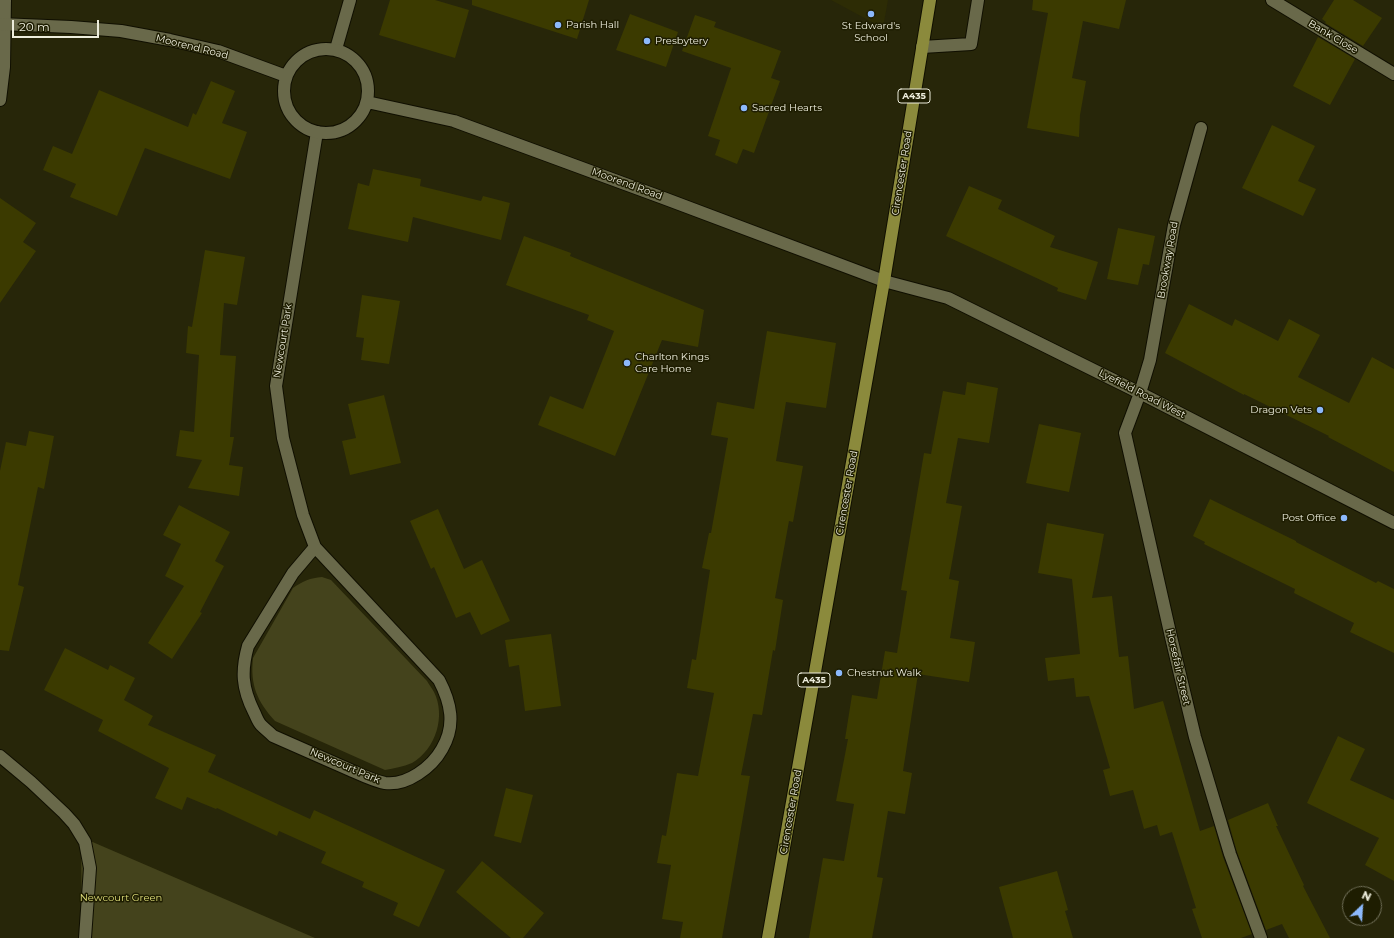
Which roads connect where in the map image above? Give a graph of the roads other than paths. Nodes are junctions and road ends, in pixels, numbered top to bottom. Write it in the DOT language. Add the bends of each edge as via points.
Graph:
graph roads {
  1 [pos="5,0"];
  2 [pos="350,0"];
  3 [pos="930,0"];
  4 [pos="978,0"];
  5 [pos="1272,0"];
  6 [pos="3,24"];
  7 [pos="922,47"];
  8 [pos="336,49"];
  9 [pos="1394,74"];
  10 [pos="286,76"];
  11 [pos="0,100"];
  12 [pos="367,102"];
  13 [pos="1201,128"];
  14 [pos="317,132"];
  15 [pos="884,281"];
  16 [pos="1140,393"];
  17 [pos="1394,523"];
  18 [pos="315,547"];
  19 [pos="0,756"];
  20 [pos="85,938"];
  21 [pos="768,938"];
  22 [pos="1261,938"];
  1 -- 6 [label="street"];
  2 -- 8 [label="street"];
  3 -- 7 [label="main road, Cirencester Road / A435"];
  4 -- 7 [label="street" via="971,44"];
  5 -- 9 [label="street, Bank Close"];
  6 -- 10 [label="street, Moorend Road" via="121,31 170,40 218,51"];
  6 -- 11 [label="street" via="4,67"];
  7 -- 15 [label="main road, Cirencester Road / A435"];
  8 -- 10 [label="street" via="311,50 292,64"];
  8 -- 12 [label="street" via="356,60 362,69 367,79"];
  10 -- 14 [label="street" via="283,88 288,111 306,129"];
  12 -- 14 [label="street" via="362,114 343,130"];
  12 -- 15 [label="street, Moorend Road" via="454,121"];
  13 -- 16 [label="street, Brookway Road" via="1174,225 1150,360"];
  14 -- 18 [label="street, Newcourt Park" via="276,386 283,438 303,515"];
  15 -- 16 [label="street, Lyefield Road West" via="948,298"];
  15 -- 21 [label="main road, Cirencester Road / A435"];
  16 -- 17 [label="street, Lyefield Road West"];
  16 -- 22 [label="street, Horsefair Street" via="1125,433 1195,737 1230,854"];
  18 -- 18 [label="street, Newcourt Park" via="439,680 447,695 451,711 446,743 438,757 427,768 400,782 385,783 368,777 273,736 261,725 248,701 243,673 248,646 293,573"];
  19 -- 20 [label="street" via="64,813 84,842 90,868"];
}
